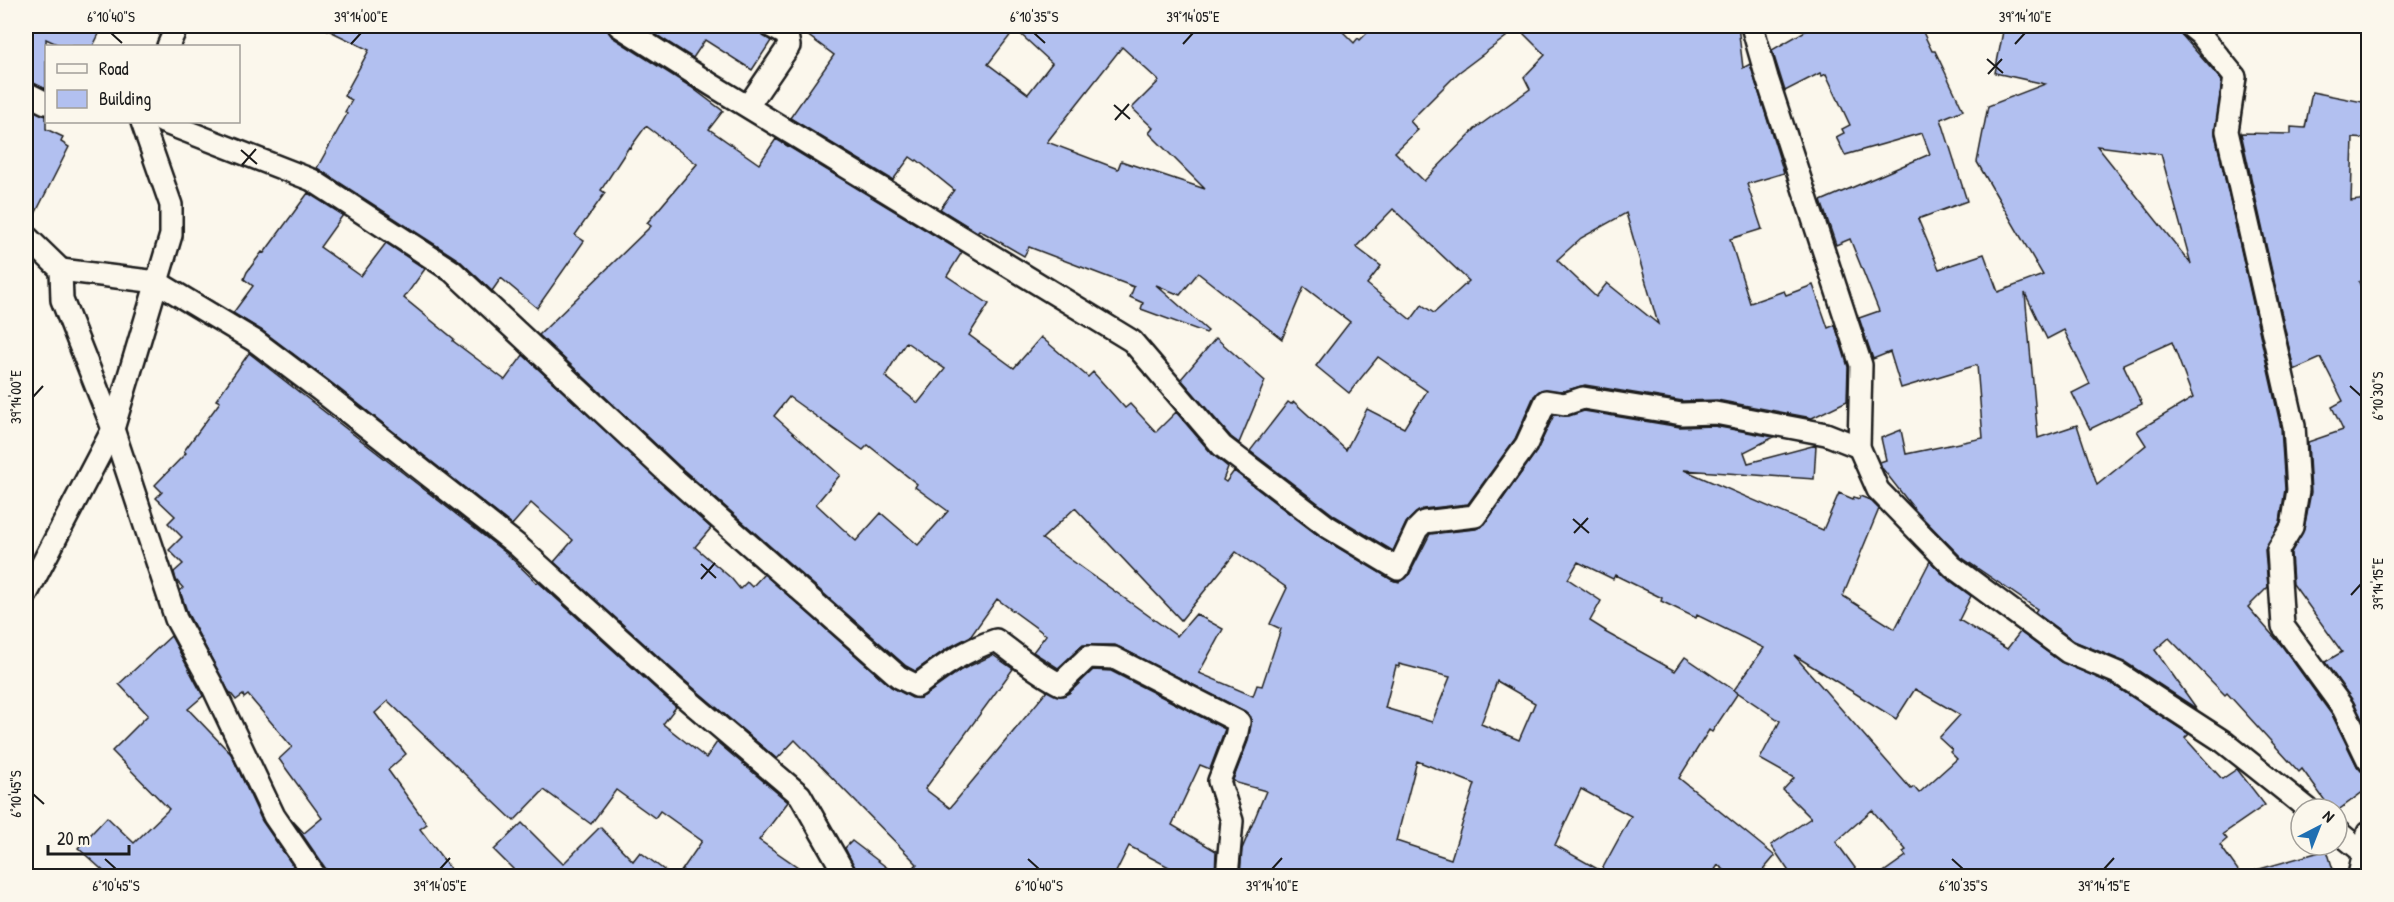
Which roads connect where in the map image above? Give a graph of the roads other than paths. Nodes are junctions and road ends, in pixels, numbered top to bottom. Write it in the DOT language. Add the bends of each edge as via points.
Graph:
graph roads {
  1 [pos="177,26"];
  2 [pos="619,26"];
  3 [pos="770,26"];
  4 [pos="1752,26"];
  5 [pos="2190,26"];
  6 [pos="168,45"];
  7 [pos="26,93"];
  8 [pos="45,102"];
  9 [pos="748,106"];
  10 [pos="142,123"];
  11 [pos="166,123"];
  12 [pos="26,237"];
  13 [pos="61,270"];
  14 [pos="156,282"];
  15 [pos="113,429"];
  16 [pos="1859,447"];
  17 [pos="26,596"];
  18 [pos="2368,760"];
  19 [pos="2293,797"];
  20 [pos="2349,836"];
  21 [pos="2366,843"];
  22 [pos="315,876"];
  23 [pos="846,876"];
  24 [pos="1227,876"];
  25 [pos="2359,876"];
  1 -- 6 [label="street"];
  2 -- 9 [label="street"];
  3 -- 9 [label="street" via="787,35 789,46"];
  4 -- 16 [label="street" via="1861,365"];
  5 -- 18 [label="street" via="2235,77 2227,131 2294,426 2298,490 2292,527 2278,550 2283,626 2343,708"];
  7 -- 8 [label="street"];
  9 -- 16 [label="street" via="1132,341 1222,446 1328,527 1398,570 1424,522 1474,516 1526,445 1546,401 1565,404 1583,398 1683,414 1715,413 1826,434"];
  10 -- 14 [label="street" via="171,205 171,235"];
  11 -- 24 [label="street" via="312,180 452,271 670,475 899,677 918,686 937,669 996,640 1043,676 1060,684 1088,657 1114,658 1239,722 1219,781 1232,821"];
  12 -- 13 [label="street"];
  13 -- 14 [label="street"];
  13 -- 15 [label="street" via="62,300"];
  14 -- 15 [label="street"];
  14 -- 23 [label="street" via="255,341 517,545 675,689 800,795"];
  15 -- 17 [label="street"];
  15 -- 22 [label="street" via="176,620 211,683 274,816"];
  16 -- 19 [label="street" via="1878,490 1953,567 2068,652 2118,673 2224,742"];
  20 -- 21 [label="street"];
  21 -- 25 [label="street"];
}
